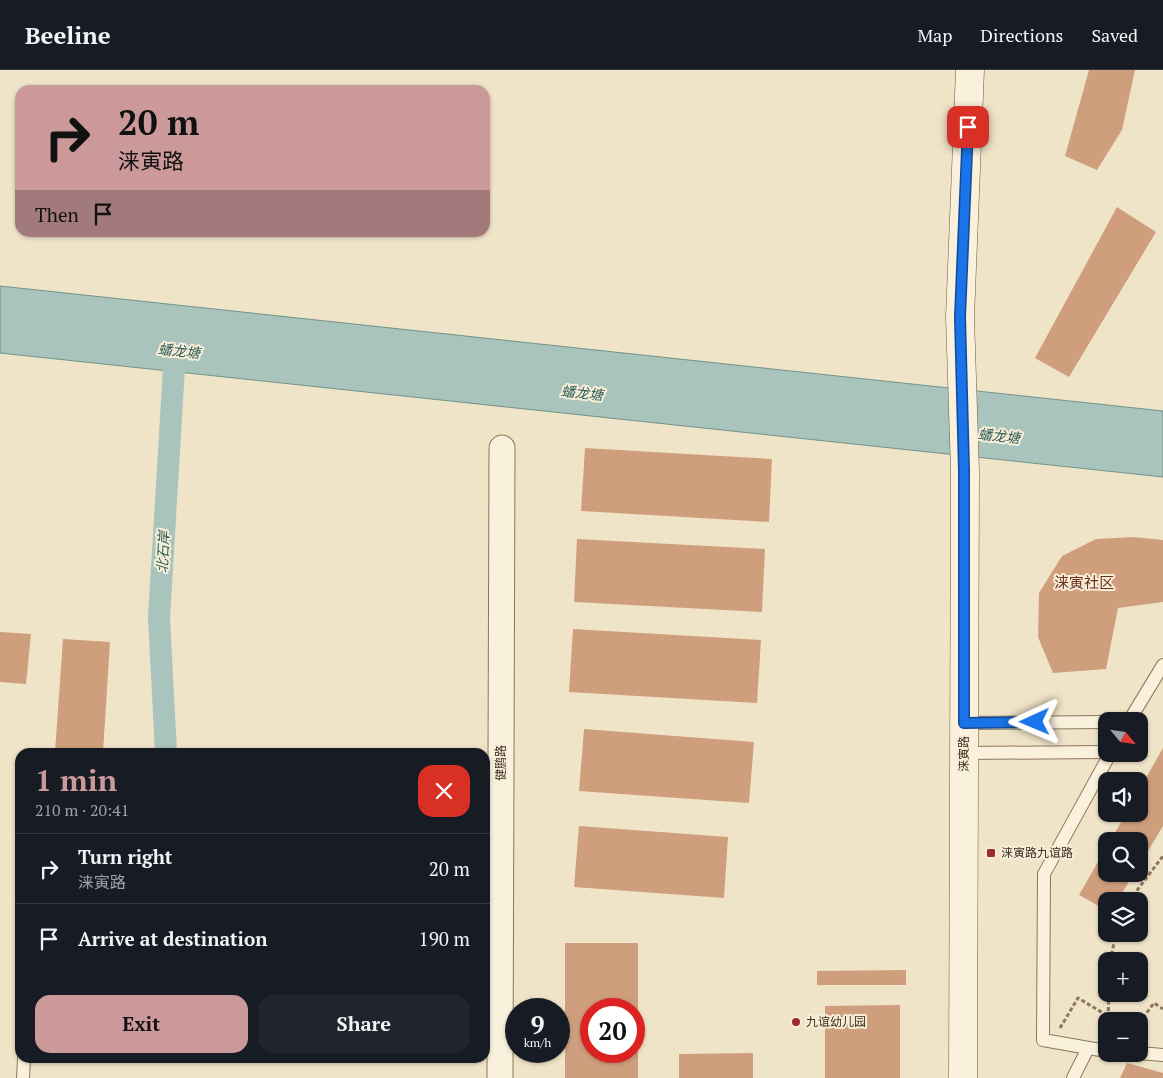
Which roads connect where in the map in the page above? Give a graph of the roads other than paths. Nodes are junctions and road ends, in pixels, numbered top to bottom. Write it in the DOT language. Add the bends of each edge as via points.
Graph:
graph roads {
  1 [pos="970,70"];
  2 [pos="502,448"];
  3 [pos="1163,666"];
  4 [pos="1135,712"];
  5 [pos="1098,722"];
  6 [pos="964,723"];
  7 [pos="1098,752"];
  8 [pos="964,753"];
  9 [pos="1106,762"];
  10 [pos="1088,1048"];
  11 [pos="1098,1049"];
  12 [pos="1148,1054"];
  13 [pos="1163,1055"];
  14 [pos="24,1063"];
  15 [pos="24,1078"];
  16 [pos="500,1078"];
  17 [pos="964,1078"];
  18 [pos="1074,1078"];
  1 -- 6 [label="street, 涞寅路" via="960,317"];
  2 -- 16 [label="street, 健鹏路"];
  3 -- 4 [label="lane"];
  5 -- 6 [label="lane"];
  6 -- 8 [label="street, 涞寅路"];
  7 -- 8 [label="lane"];
  8 -- 17 [label="street, 涞寅路"];
  9 -- 10 [label="lane" via="1044,874 1043,1040"];
  10 -- 11 [label="lane"];
  10 -- 18 [label="lane"];
  12 -- 13 [label="lane"];
  14 -- 15 [label="lane"];
}
